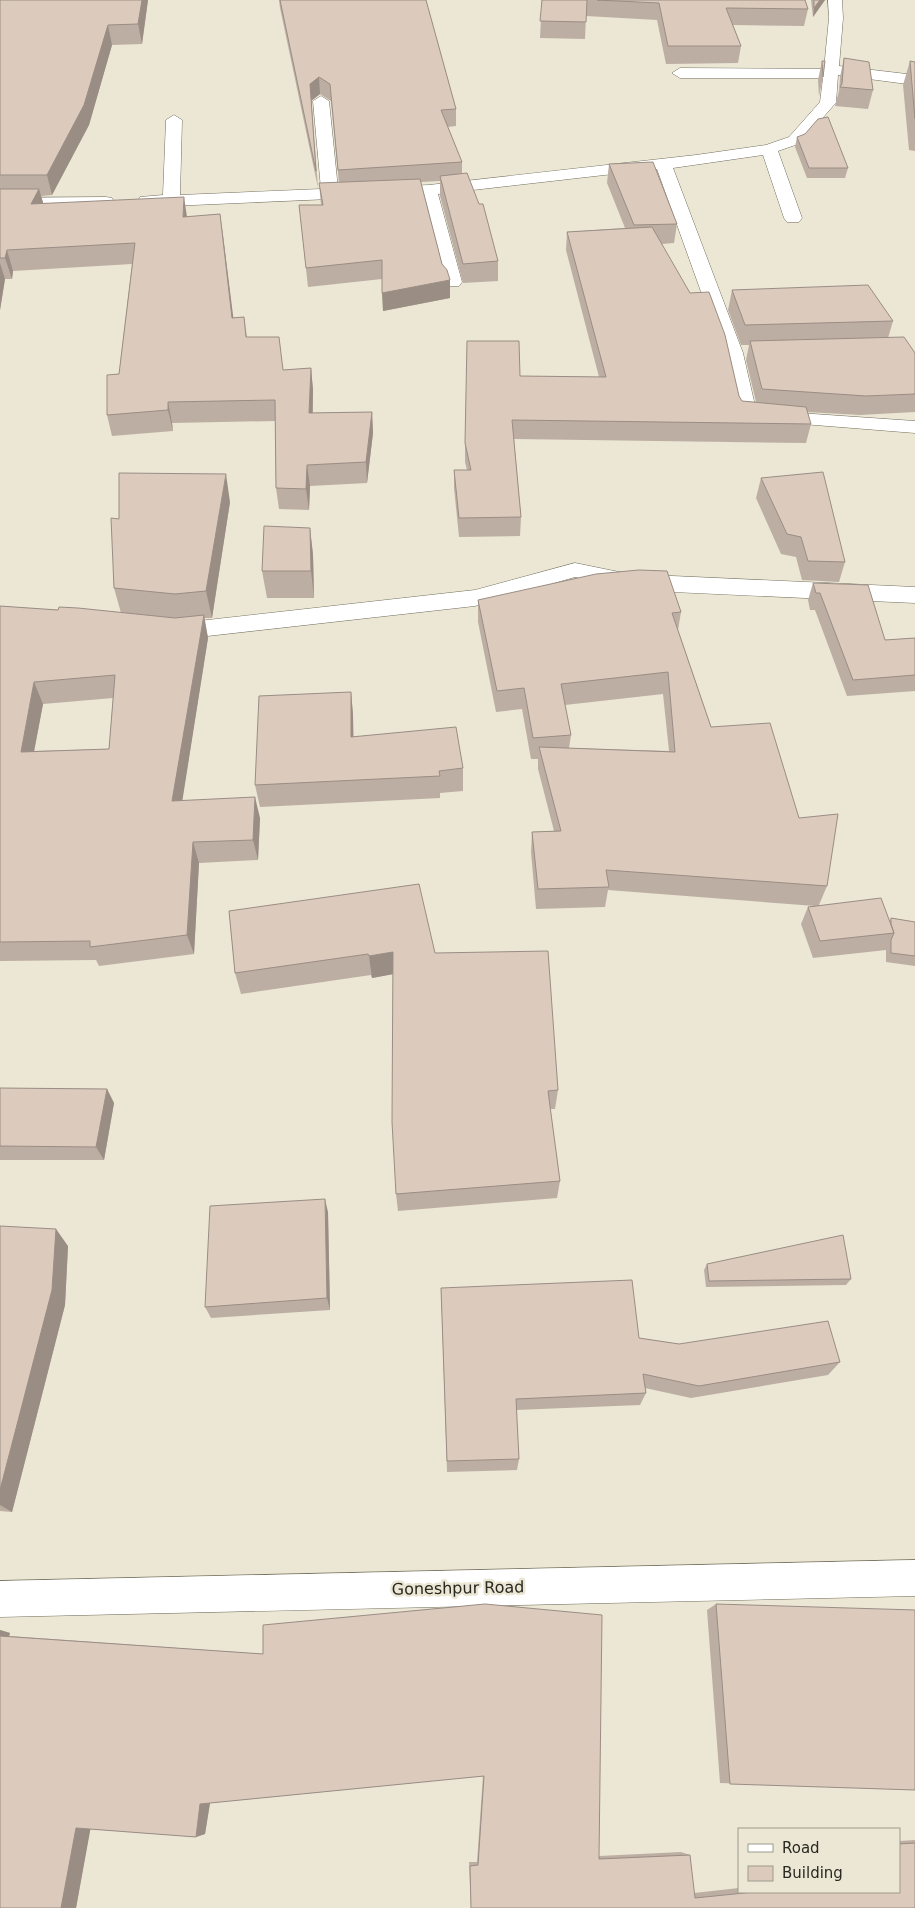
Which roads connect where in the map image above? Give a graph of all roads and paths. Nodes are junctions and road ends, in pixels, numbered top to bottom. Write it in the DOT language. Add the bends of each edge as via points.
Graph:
graph roads {
  1 [pos="834,0"];
  2 [pos="830,72"];
  3 [pos="680,73"];
  4 [pos="915,80"];
  5 [pos="321,101"];
  6 [pos="174,120"];
  7 [pos="770,149"];
  8 [pos="663,164"];
  9 [pos="429,190"];
  10 [pos="330,195"];
  11 [pos="171,201"];
  12 [pos="0,203"];
  13 [pos="793,218"];
  14 [pos="453,282"];
  15 [pos="752,353"];
  16 [pos="733,354"];
  17 [pos="915,428"];
  18 [pos="915,595"];
  19 [pos="151,628"];
  20 [pos="915,1578"];
  21 [pos="0,1598"];
  1 -- 2 [label="street" via="836,18"];
  2 -- 3 [label="street"];
  2 -- 4 [label="street"];
  2 -- 7 [label="street" via="828,103 795,140"];
  5 -- 10 [label="street"];
  6 -- 11 [label="street"];
  7 -- 8 [label="street"];
  7 -- 13 [label="street"];
  8 -- 9 [label="street"];
  8 -- 16 [label="street"];
  9 -- 10 [label="street"];
  9 -- 14 [label="street"];
  10 -- 11 [label="street"];
  11 -- 12 [label="street"];
  15 -- 16 [label="street"];
  16 -- 17 [label="street" via="747,415"];
  18 -- 19 [label="street" via="629,582 575,570 475,598 180,631"];
  20 -- 21 [label="street, Goneshpur Road"];
}
